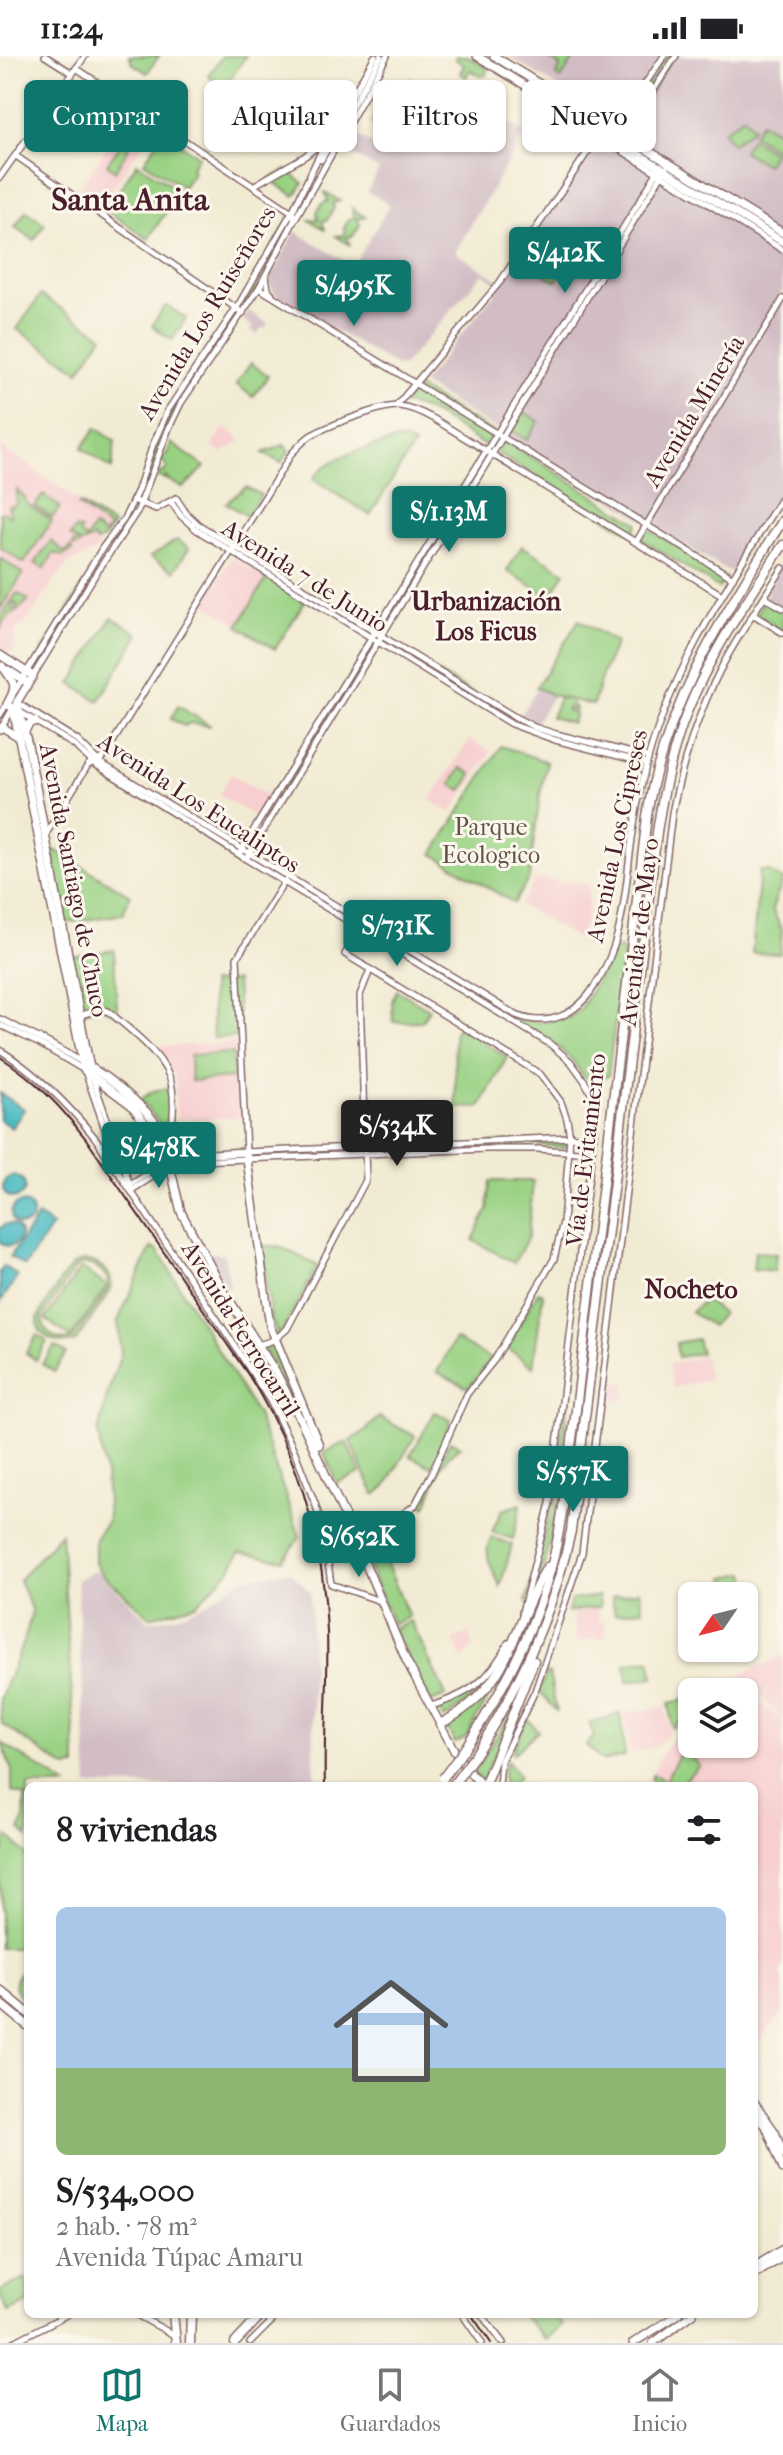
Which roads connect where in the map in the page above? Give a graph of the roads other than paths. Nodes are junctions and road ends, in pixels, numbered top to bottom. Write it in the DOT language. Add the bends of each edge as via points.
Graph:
graph roads {
  1 [pos="45,56"];
  2 [pos="85,56"];
  3 [pos="381,56"];
  4 [pos="477,56"];
  5 [pos="494,56"];
  6 [pos="664,56"];
  7 [pos="676,56"];
  8 [pos="74,70"];
  9 [pos="536,80"];
  10 [pos="647,80"];
  11 [pos="522,84"];
  12 [pos="656,87"];
  13 [pos="357,93"];
  14 [pos="357,98"];
  15 [pos="310,152"];
  16 [pos="321,152"];
  17 [pos="325,152"];
  18 [pos="332,152"];
  19 [pos="590,152"];
  20 [pos="633,152"];
  21 [pos="646,152"];
  22 [pos="16,156"];
  23 [pos="330,157"];
  24 [pos="663,168"];
  25 [pos="0,177"];
  26 [pos="308,181"];
  27 [pos="253,186"];
  28 [pos="292,212"];
  29 [pos="295,219"];
  30 [pos="783,233"];
  31 [pos="783,242"];
  32 [pos="783,250"];
  33 [pos="266,276"];
  34 [pos="259,288"];
  35 [pos="275,298"];
  36 [pos="783,299"];
  37 [pos="236,308"];
  38 [pos="243,313"];
  39 [pos="416,384"];
  40 [pos="397,406"];
  41 [pos="500,434"];
  42 [pos="486,451"];
  43 [pos="493,455"];
  44 [pos="783,495"];
  45 [pos="133,500"];
  46 [pos="141,503"];
  47 [pos="783,520"];
  48 [pos="647,525"];
  49 [pos="636,542"];
  50 [pos="783,545"];
  51 [pos="232,548"];
  52 [pos="783,568"];
  53 [pos="733,578"];
  54 [pos="722,595"];
  55 [pos="764,597"];
  56 [pos="783,608"];
  57 [pos="754,615"];
  58 [pos="783,633"];
  59 [pos="373,635"];
  60 [pos="380,640"];
  61 [pos="0,655"];
  62 [pos="1,665"];
  63 [pos="27,678"];
  64 [pos="14,703"];
  65 [pos="0,715"];
  66 [pos="35,721"];
  67 [pos="1,728"];
  68 [pos="22,734"];
  69 [pos="647,760"];
  70 [pos="96,763"];
  71 [pos="42,837"];
  72 [pos="240,851"];
  73 [pos="248,856"];
  74 [pos="286,879"];
  75 [pos="362,926"];
  76 [pos="370,969"];
  77 [pos="77,1016"];
  78 [pos="525,1019"];
  79 [pos="0,1022"];
  80 [pos="0,1050"];
  81 [pos="87,1068"];
  82 [pos="594,1136"];
  83 [pos="570,1137"];
  84 [pos="168,1147"];
  85 [pos="366,1151"];
  86 [pos="570,1151"];
  87 [pos="592,1153"];
  88 [pos="247,1155"];
  89 [pos="173,1161"];
  90 [pos="123,1179"];
  91 [pos="131,1190"];
  92 [pos="274,1340"];
  93 [pos="258,1345"];
  94 [pos="353,1534"];
  95 [pos="554,1556"];
  96 [pos="380,1601"];
  97 [pos="536,1644"];
  98 [pos="431,1706"];
  99 [pos="440,1724"];
  100 [pos="440,1782"];
  101 [pos="456,1782"];
  102 [pos="480,1782"];
  103 [pos="485,1782"];
  104 [pos="500,1782"];
  105 [pos="0,1990"];
  106 [pos="0,2003"];
  107 [pos="24,2010"];
  108 [pos="24,2023"];
  109 [pos="758,2108"];
  110 [pos="758,2118"];
  111 [pos="783,2154"];
  112 [pos="783,2169"];
  113 [pos="783,2249"];
  114 [pos="783,2257"];
  115 [pos="758,2265"];
  116 [pos="758,2273"];
  117 [pos="60,2318"];
  118 [pos="141,2318"];
  119 [pos="176,2318"];
  120 [pos="191,2318"];
  121 [pos="258,2318"];
  122 [pos="275,2318"];
  123 [pos="465,2318"];
  124 [pos="484,2318"];
  125 [pos="673,2318"];
  126 [pos="687,2318"];
  127 [pos="176,2340"];
  128 [pos="642,2340"];
  129 [pos="12,2343"];
  130 [pos="190,2343"];
  131 [pos="235,2343"];
  132 [pos="250,2343"];
  133 [pos="482,2343"];
  134 [pos="503,2343"];
  135 [pos="633,2343"];
  136 [pos="653,2343"];
  1 -- 8 [label="street"];
  2 -- 8 [label="street"];
  3 -- 13 [label="street, Avenida Los Ruiseñores"];
  3 -- 14 [label="street, Avenida Los Ruiseñores"];
  3 -- 23 [label="street, Avenida Los Ruiseñores"];
  4 -- 11 [label="main road"];
  5 -- 9 [label="main road"];
  6 -- 10 [label="street"];
  7 -- 12 [label="street"];
  8 -- 22 [label="street"];
  8 -- 27 [label="street"];
  15 -- 27 [label="street"];
  16 -- 26 [label="street, Avenida Los Ruiseñores"];
  17 -- 26 [label="street, Avenida Los Ruiseñores"];
  18 -- 23 [label="street, Avenida Los Ruiseñores"];
  19 -- 39 [label="street" via="493,290"];
  20 -- 24 [label="main road"];
  21 -- 24 [label="main road"];
  22 -- 25 [label="street"];
  22 -- 37 [label="street"];
  23 -- 29 [label="street, Avenida Los Ruiseñores"];
  24 -- 30 [label="main road"];
  24 -- 31 [label="main road"];
  24 -- 32 [label="street"];
  24 -- 41 [label="street"];
  26 -- 28 [label="street, Avenida Los Ruiseñores"];
  27 -- 28 [label="street"];
  28 -- 29 [label="street"];
  28 -- 37 [label="street, Avenida Los Ruiseñores"];
  29 -- 33 [label="street, Avenida Los Ruiseñores"];
  33 -- 34 [label="street, Avenida Los Ruiseñores"];
  33 -- 35 [label="street"];
  34 -- 35 [label="street"];
  34 -- 38 [label="street, Avenida Los Ruiseñores"];
  35 -- 39 [label="street"];
  36 -- 48 [label="street, Avenida Minería"];
  37 -- 38 [label="street"];
  37 -- 45 [label="street, Avenida Los Ruiseñores" via="168,410"];
  38 -- 46 [label="street, Avenida Los Ruiseñores" via="174,416"];
  39 -- 40 [label="street"];
  39 -- 41 [label="street"];
  40 -- 42 [label="street" via="424,413"];
  40 -- 51 [label="street" via="310,436 292,453"];
  41 -- 42 [label="street"];
  41 -- 43 [label="street"];
  41 -- 48 [label="street"];
  42 -- 43 [label="street"];
  42 -- 59 [label="street"];
  43 -- 49 [label="street"];
  43 -- 60 [label="street"];
  44 -- 53 [label="street, Avenida Los Cipreses"];
  45 -- 46 [label="street"];
  45 -- 63 [label="street, Avenida Los Ruiseñores"];
  46 -- 51 [label="street, Avenida 7 de Junio" via="156,509 175,502"];
  46 -- 63 [label="street, Avenida Los Ruiseñores"];
  47 -- 95 [label="highway, Vía de Evitamiento" via="688,682 650,800"];
  48 -- 49 [label="street, Avenida Minería"];
  48 -- 53 [label="street"];
  49 -- 54 [label="street"];
  50 -- 97 [label="highway, Vía de Evitamiento" via="698,688 662,795 575,1503 559,1583"];
  51 -- 59 [label="street, Avenida 7 de Junio"];
  51 -- 70 [label="street"];
  52 -- 55 [label="street, Avenida 1 de Mayo"];
  53 -- 54 [label="street, Avenida Los Cipreses"];
  54 -- 69 [label="street, Avenida Los Cipreses" via="678,674"];
  55 -- 56 [label="street"];
  55 -- 57 [label="street, Avenida 1 de Mayo"];
  57 -- 58 [label="street"];
  57 -- 104 [label="street, Avenida 1 de Mayo" via="703,710 672,813 582,1553 535,1691 501,1761"];
  59 -- 60 [label="street, Avenida 7 de Junio"];
  59 -- 72 [label="street"];
  60 -- 69 [label="street, Avenida 7 de Junio" via="523,729"];
  60 -- 73 [label="street"];
  61 -- 63 [label="main road"];
  62 -- 63 [label="main road"];
  62 -- 64 [label="main road, Avenida Santiago de Chuco" via="12,679"];
  63 -- 64 [label="main road, Avenida Los Ruiseñores"];
  64 -- 65 [label="street, Avenida Los Ruiseñores"];
  64 -- 66 [label="street, Avenida Los Eucaliptos"];
  64 -- 67 [label="street, Avenida Los Ruiseñores"];
  64 -- 68 [label="main road, Avenida Santiago de Chuco"];
  64 -- 70 [label="street, Avenida Los Eucaliptos" via="77,740"];
  66 -- 68 [label="main road"];
  66 -- 70 [label="street, Avenida Los Eucaliptos"];
  67 -- 68 [label="main road"];
  68 -- 71 [label="main road, Avenida Santiago de Chuco"];
  69 -- 78 [label="street, Avenida Los Cipreses" via="622,924 607,966 570,1012 545,1021"];
  70 -- 71 [label="street" via="88,765"];
  70 -- 72 [label="street, Avenida Los Eucaliptos"];
  71 -- 77 [label="main road, Avenida Santiago de Chuco"];
  72 -- 73 [label="street, Avenida Los Eucaliptos"];
  73 -- 74 [label="street, Avenida Los Eucaliptos"];
  74 -- 75 [label="street, Avenida Los Eucaliptos"];
  74 -- 88 [label="street" via="237,958"];
  75 -- 76 [label="street" via="345,954"];
  75 -- 78 [label="street, Avenida Los Eucaliptos"];
  75 -- 82 [label="street, Avenida Los Eucaliptos" via="562,1053 593,1097"];
  76 -- 83 [label="street" via="540,1074 561,1102"];
  76 -- 85 [label="street" via="360,995"];
  77 -- 81 [label="main road, Avenida Santiago de Chuco"];
  77 -- 84 [label="street" via="108,1011 164,1067 172,1087"];
  79 -- 81 [label="street" via="47,1042"];
  80 -- 90 [label="street, Avenida Ferrocarril" via="38,1076 75,1113"];
  81 -- 84 [label="main road" via="134,1101"];
  81 -- 90 [label="street"];
  81 -- 91 [label="street"];
  82 -- 83 [label="street"];
  82 -- 87 [label="street, Avenida Los Eucaliptos"];
  83 -- 85 [label="street"];
  83 -- 86 [label="street"];
  84 -- 89 [label="main road"];
  85 -- 86 [label="street"];
  85 -- 88 [label="street"];
  85 -- 92 [label="street" via="366,1180 287,1329"];
  86 -- 87 [label="street"];
  86 -- 94 [label="street" via="554,1259 495,1359 467,1394 415,1505 396,1519"];
  87 -- 98 [label="street, Avenida Los Eucaliptos" via="550,1503 529,1588 507,1647 483,1681"];
  88 -- 89 [label="main road"];
  88 -- 92 [label="main road"];
  89 -- 91 [label="street"];
  89 -- 93 [label="main road" via="181,1212"];
  90 -- 91 [label="street, Avenida Ferrocarril"];
  91 -- 96 [label="street, Avenida Ferrocarril" via="279,1418 316,1506 331,1584"];
  92 -- 93 [label="street"];
  92 -- 94 [label="main road"];
  93 -- 94 [label="main road" via="308,1434"];
  94 -- 96 [label="main road"];
  95 -- 99 [label="highway" via="490,1685"];
  95 -- 100 [label="highway, Vía de Evitamiento, bridge" via="508,1677"];
  96 -- 98 [label="main road"];
  97 -- 101 [label="highway, Vía de Evitamiento, bridge" via="505,1707"];
  97 -- 103 [label="highway" via="532,1669"];
  98 -- 99 [label="main road"];
  99 -- 102 [label="main road"];
  105 -- 107 [label="highway"];
  106 -- 108 [label="highway"];
  109 -- 111 [label="main road"];
  110 -- 112 [label="main road"];
  113 -- 115 [label="main road"];
  114 -- 116 [label="main road"];
  117 -- 129 [label="street"];
  118 -- 127 [label="street"];
  119 -- 127 [label="highway"];
  120 -- 130 [label="highway"];
  121 -- 131 [label="highway"];
  122 -- 132 [label="street"];
  123 -- 133 [label="street"];
  124 -- 134 [label="street"];
  125 -- 128 [label="main road"];
  126 -- 136 [label="main road"];
  128 -- 135 [label="main road"];
}
